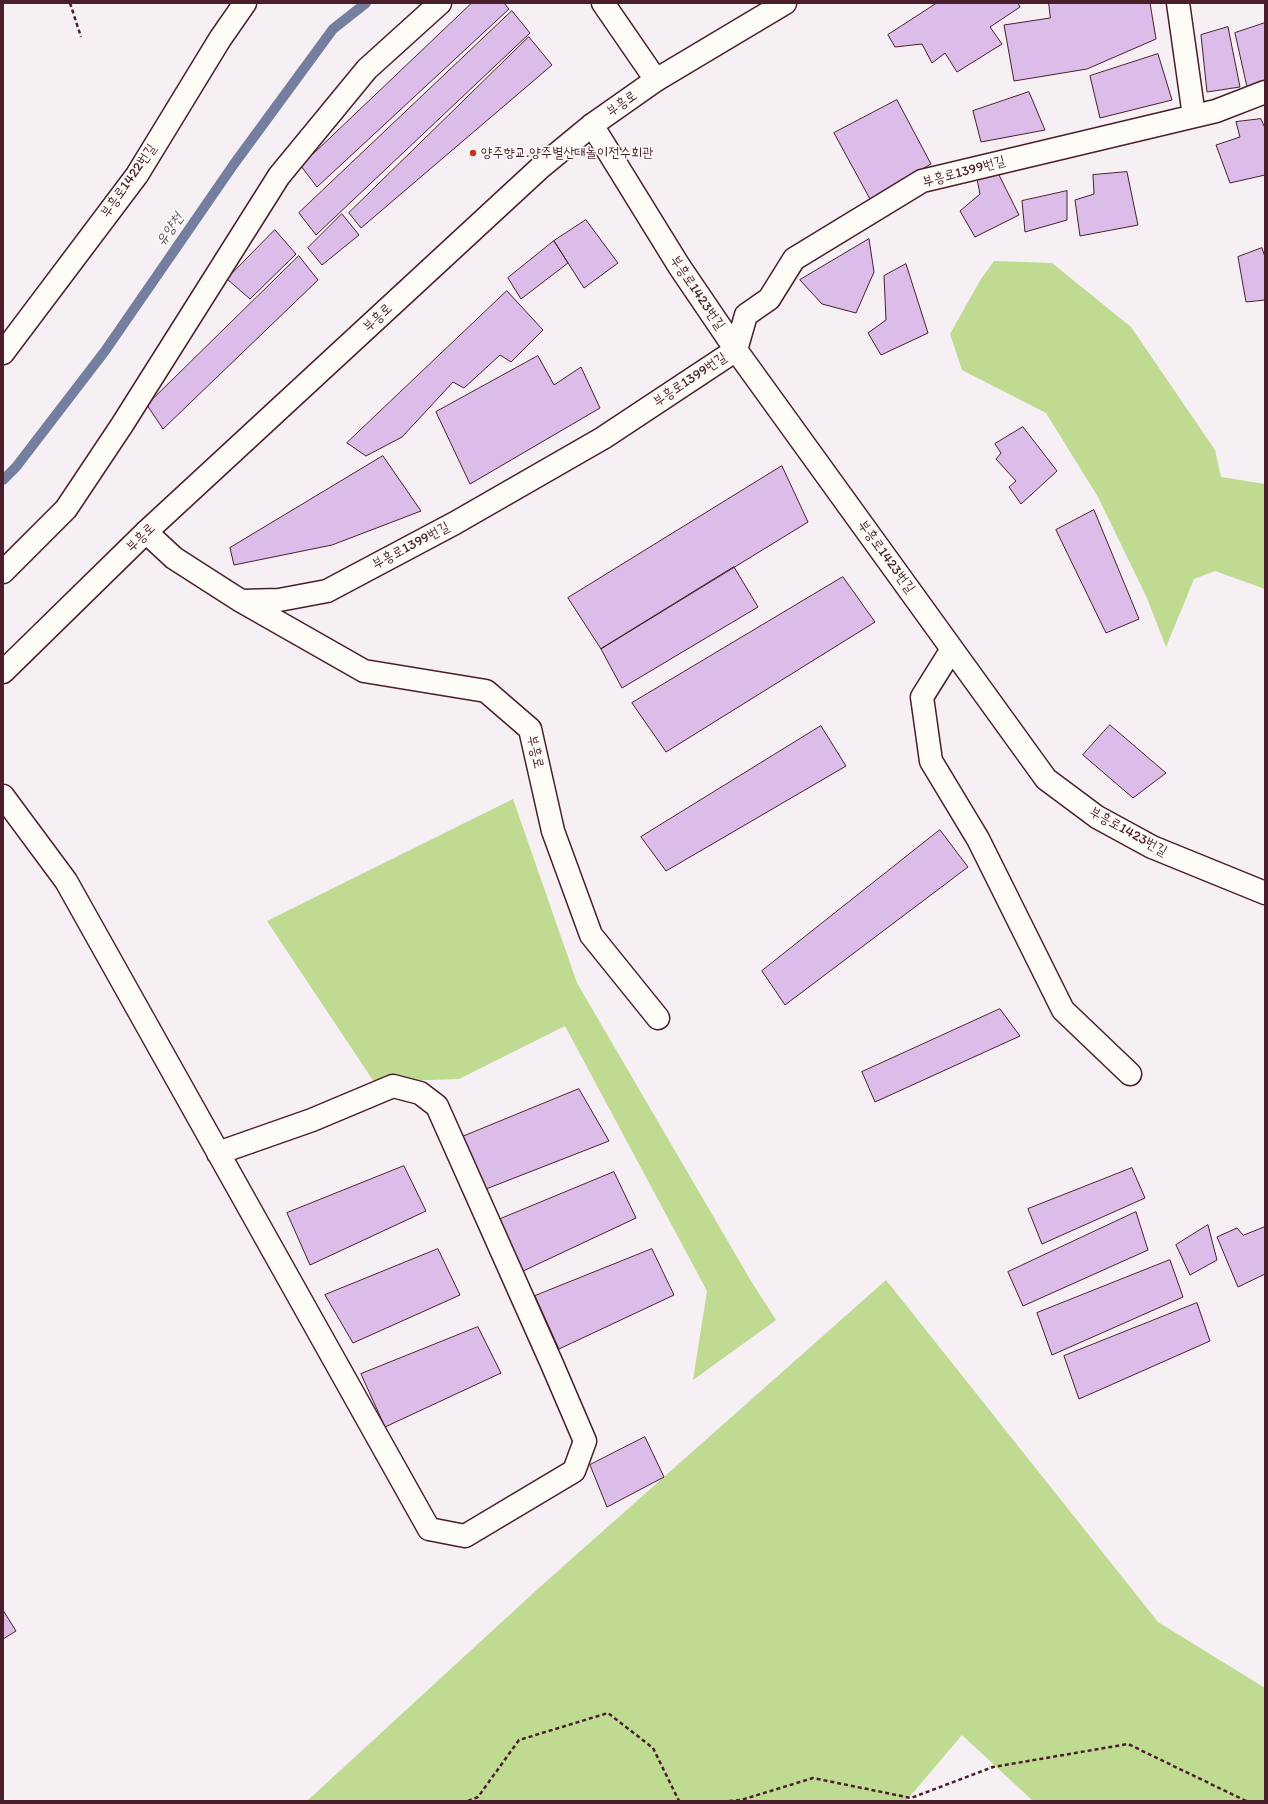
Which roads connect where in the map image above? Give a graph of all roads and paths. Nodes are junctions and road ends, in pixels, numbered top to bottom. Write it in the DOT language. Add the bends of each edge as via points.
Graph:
graph roads {
  1 [pos="70,3"];
  2 [pos="245,3"];
  3 [pos="440,3"];
  4 [pos="604,3"];
  5 [pos="785,3"];
  6 [pos="1178,3"];
  7 [pos="81,37"];
  8 [pos="656,80"];
  9 [pos="1265,92"];
  10 [pos="1194,116"];
  11 [pos="592,126"];
  12 [pos="736,350"];
  13 [pos="3,353"];
  14 [pos="146,532"];
  15 [pos="3,572"];
  16 [pos="241,601"];
  17 [pos="952,649"];
  18 [pos="3,672"];
  19 [pos="3,796"];
  20 [pos="1265,893"];
  21 [pos="658,1018"];
  22 [pos="1130,1074"];
  23 [pos="218,1153"];
  24 [pos="468,1801"];
  25 [pos="679,1801"];
  26 [pos="729,1801"];
  27 [pos="1246,1801"];
  1 -- 7 [label="path"];
  2 -- 13 [label="street, 부흥로1422번길" via="220,39 137,175"];
  3 -- 15 [label="street" via="367,69 280,176 122,426 66,509"];
  4 -- 8 [label="street"];
  5 -- 8 [label="street, 부흥로"];
  6 -- 10 [label="street"];
  8 -- 11 [label="street, 부흥로"];
  9 -- 10 [label="street, 부흥로1399번길" via="1216,111"];
  10 -- 12 [label="street, 부흥로1399번길" via="922,181 794,259 769,300 746,315"];
  11 -- 12 [label="street, 부흥로1423번길" via="678,266"];
  11 -- 14 [label="street, 부흥로" via="541,167"];
  12 -- 16 [label="street, 부흥로1399번길" via="603,438 455,523 327,591 279,600"];
  12 -- 17 [label="street, 부흥로1423번길"];
  14 -- 16 [label="street" via="174,558"];
  14 -- 18 [label="street, 부흥로"];
  16 -- 21 [label="street, 부흥로" via="364,671 486,691 530,729 553,831 591,935"];
  17 -- 20 [label="street, 부흥로1423번길" via="1046,779 1097,817 1152,847"];
  17 -- 22 [label="street" via="922,697 931,761 978,839 1063,1010"];
  19 -- 23 [label="street" via="66,881"];
  23 -- 23 [label="street" via="312,1120 392,1086 420,1093 437,1106 585,1441 574,1471 465,1536 429,1529"];
  24 -- 25 [label="path" via="478,1797 519,1740 608,1713 653,1748"];
  26 -- 27 [label="path" via="741,1800 813,1778 911,1798 993,1767 1128,1744"];
}
